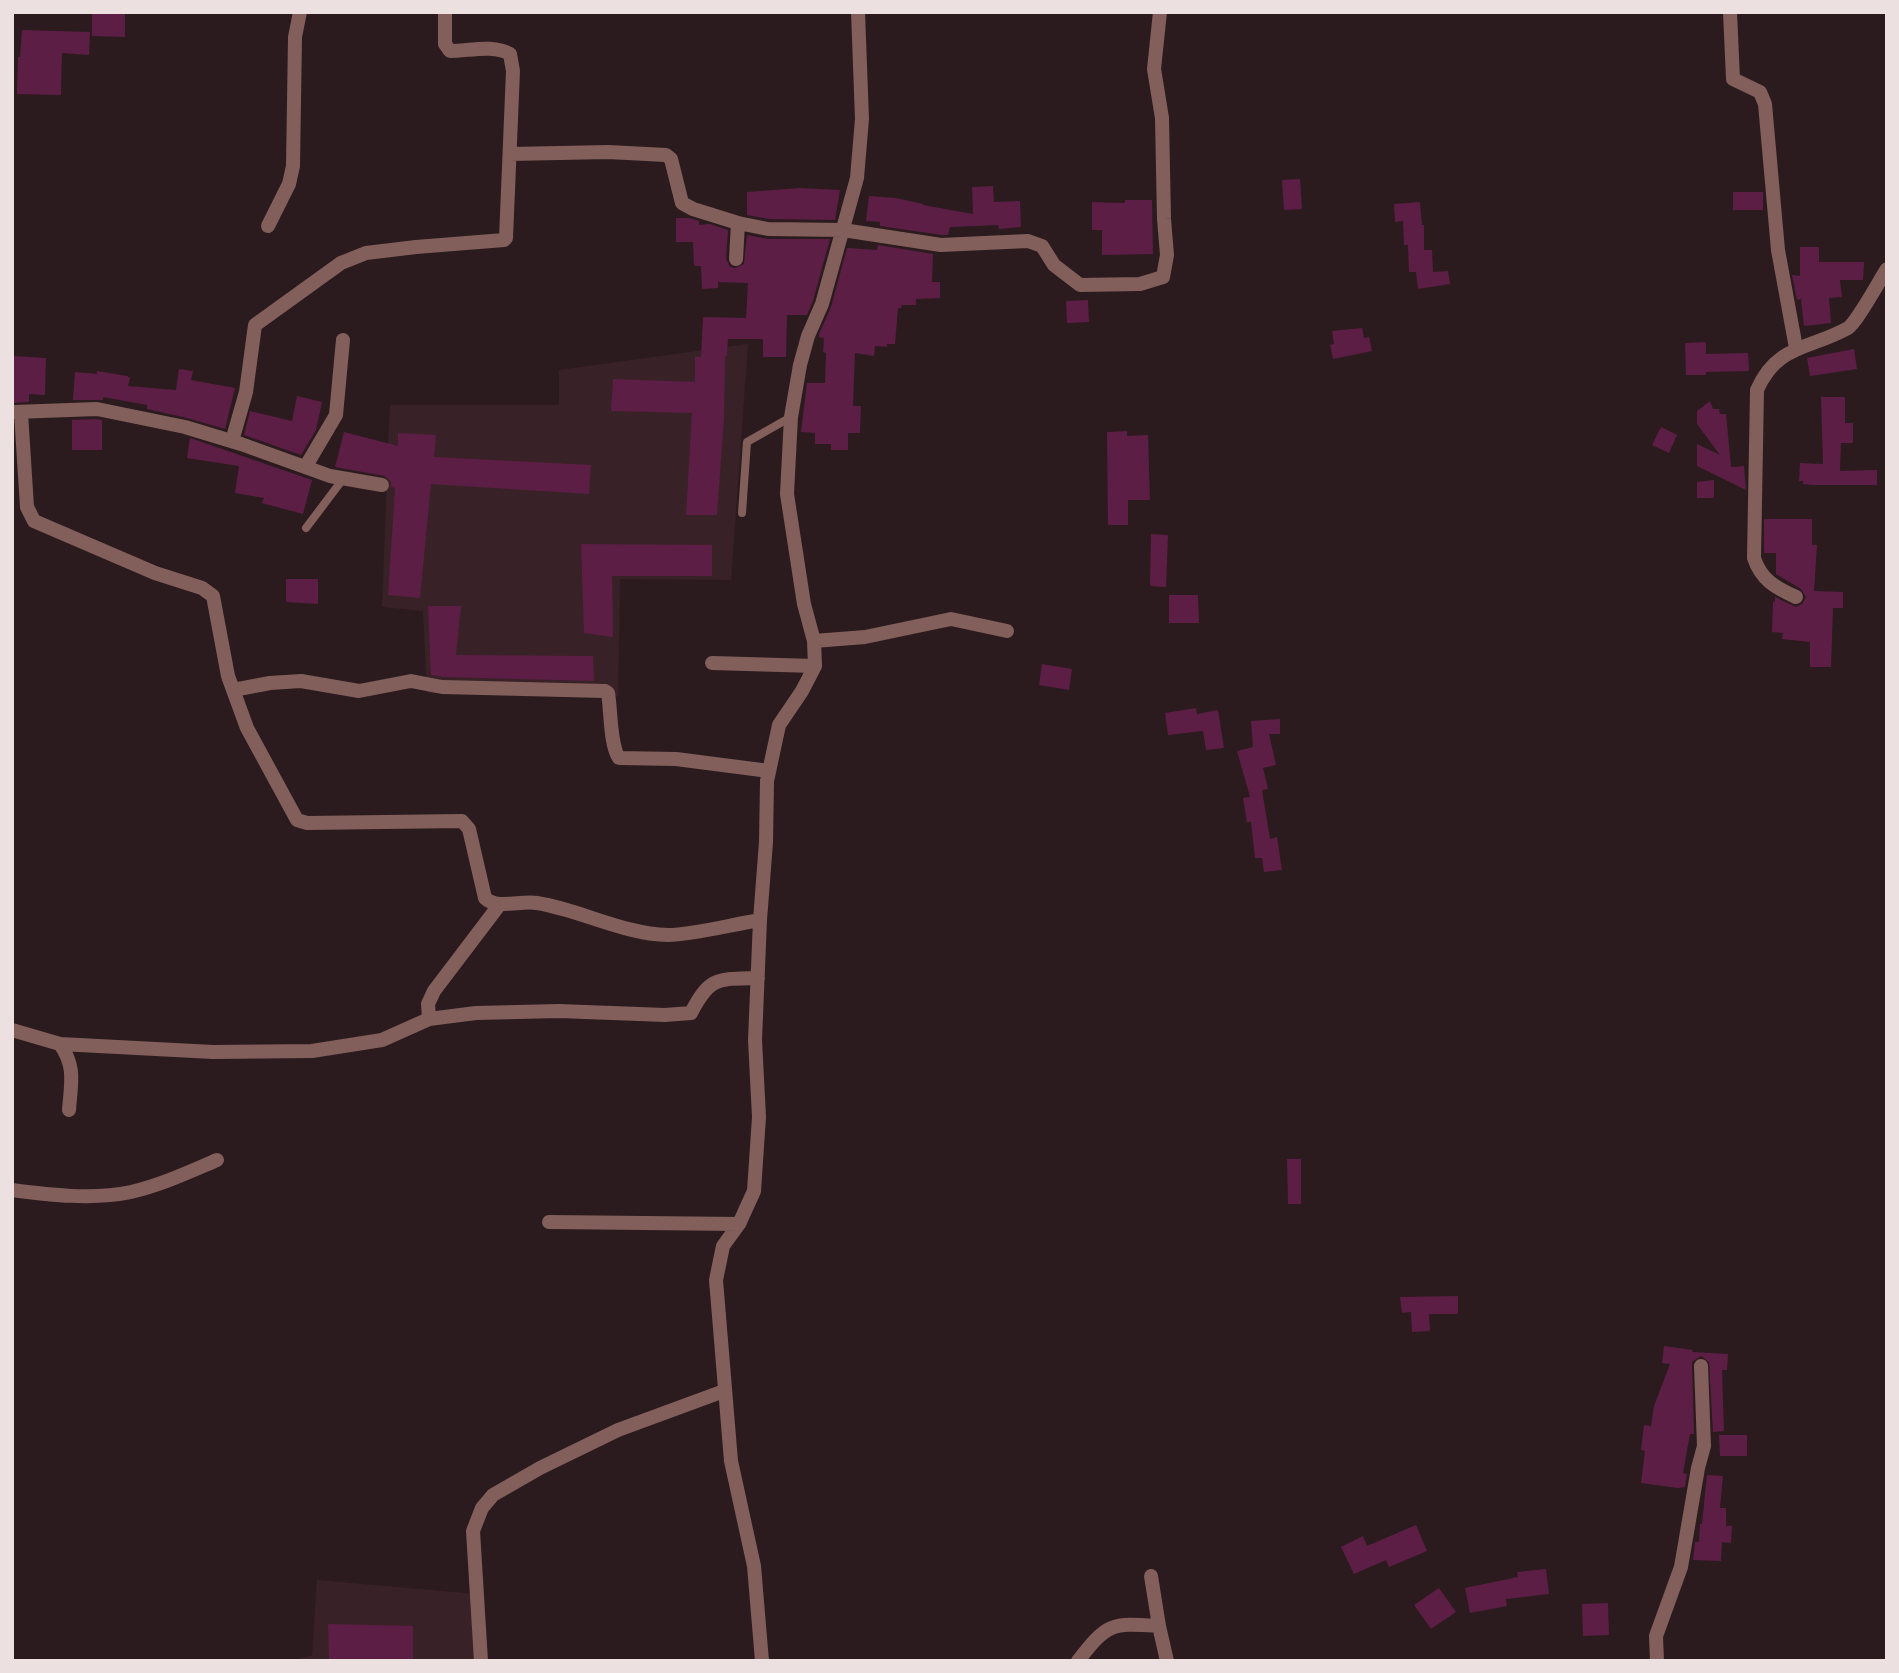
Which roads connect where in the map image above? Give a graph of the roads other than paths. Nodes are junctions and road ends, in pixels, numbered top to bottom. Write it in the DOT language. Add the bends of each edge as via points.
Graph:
graph roads {
  1 [pos="300,12"];
  2 [pos="445,12"];
  3 [pos="858,12"];
  4 [pos="1160,12"];
  5 [pos="1730,12"];
  6 [pos="510,154"];
  7 [pos="738,223"];
  8 [pos="268,226"];
  9 [pos="843,230"];
  10 [pos="736,259"];
  11 [pos="1887,269"];
  12 [pos="343,340"];
  13 [pos="1796,348"];
  14 [pos="17,413"];
  15 [pos="791,417"];
  16 [pos="232,441"];
  17 [pos="306,466"];
  18 [pos="343,479"];
  19 [pos="382,485"];
  20 [pos="742,513"];
  21 [pos="306,528"];
  22 [pos="1796,597"];
  23 [pos="1007,631"];
  24 [pos="814,641"];
  25 [pos="712,663"];
  26 [pos="816,666"];
  27 [pos="233,690"];
  28 [pos="769,771"];
  29 [pos="500,904"];
  30 [pos="760,920"];
  31 [pos="758,978"];
  32 [pos="429,1019"];
  33 [pos="12,1030"];
  34 [pos="60,1044"];
  35 [pos="69,1110"];
  36 [pos="217,1160"];
  37 [pos="12,1190"];
  38 [pos="549,1222"];
  39 [pos="739,1224"];
  40 [pos="1701,1366"];
  41 [pos="724,1391"];
  42 [pos="1151,1576"];
  43 [pos="1159,1626"];
  44 [pos="481,1661"];
  45 [pos="762,1661"];
  46 [pos="1078,1661"];
  47 [pos="1167,1661"];
  48 [pos="1657,1661"];
  1 -- 8 [label="street" via="295,37 293,166"];
  2 -- 6 [label="street" via="445,44 450,51 493,48 510,54"];
  3 -- 9 [label="street" via="862,118 857,178"];
  4 -- 9 [label="street" via="1154,69 1162,118 1167,255 1163,277 1140,284 1080,285 1054,265 1042,246 1028,241 942,245"];
  5 -- 13 [label="street" via="1732,79 1760,92 1765,104 1777,250"];
  6 -- 7 [label="street" via="666,155 682,203"];
  6 -- 16 [label="street" via="505,240 366,253 341,263 255,325 246,393"];
  7 -- 9 [label="street" via="768,229"];
  7 -- 10 [label="street"];
  9 -- 15 [label="street" via="808,336"];
  11 -- 13 [label="street" via="1850,327"];
  12 -- 17 [label="street" via="336,415"];
  13 -- 22 [label="street" via="1770,368 1757,390 1754,558 1764,578"];
  14 -- 16 [label="street" via="97,409"];
  14 -- 27 [label="street" via="27,508 34,521 208,592 216,604"];
  15 -- 20 [label="lane" via="747,442"];
  15 -- 24 [label="street" via="787,494 803,604"];
  16 -- 17 [label="street"];
  17 -- 18 [label="street"];
  18 -- 19 [label="street"];
  18 -- 21 [label="lane"];
  23 -- 24 [label="street" via="951,619 865,637"];
  24 -- 26 [label="street"];
  25 -- 26 [label="street"];
  26 -- 28 [label="street" via="779,724"];
  27 -- 28 [label="street" via="301,681 359,691 411,681 442,687 605,691 619,758 676,759"];
  27 -- 29 [label="street" via="247,728 297,820 462,821 469,829 485,898"];
  28 -- 30 [label="street"];
  29 -- 30 [label="street" via="551,905 643,932 670,935"];
  29 -- 32 [label="street" via="434,991 428,1004"];
  30 -- 31 [label="street"];
  31 -- 32 [label="street" via="717,982 705,988 691,1013 681,1015 559,1011"];
  31 -- 39 [label="street" via="759,1117 754,1191"];
  32 -- 34 [label="street" via="382,1040 312,1051 213,1052"];
  33 -- 34 [label="street"];
  34 -- 35 [label="street" via="73,1069"];
  36 -- 37 [label="street" via="130,1192 68,1195"];
  38 -- 39 [label="street"];
  39 -- 41 [label="street" via="723,1247 716,1280"];
  40 -- 48 [label="street" via="1704,1446 1681,1567 1656,1636"];
  41 -- 44 [label="street" via="618,1430 492,1495 473,1531"];
  41 -- 45 [label="street" via="731,1461 754,1566"];
  42 -- 43 [label="street"];
  43 -- 46 [label="street" via="1121,1624 1109,1628"];
  43 -- 47 [label="street"];
}
